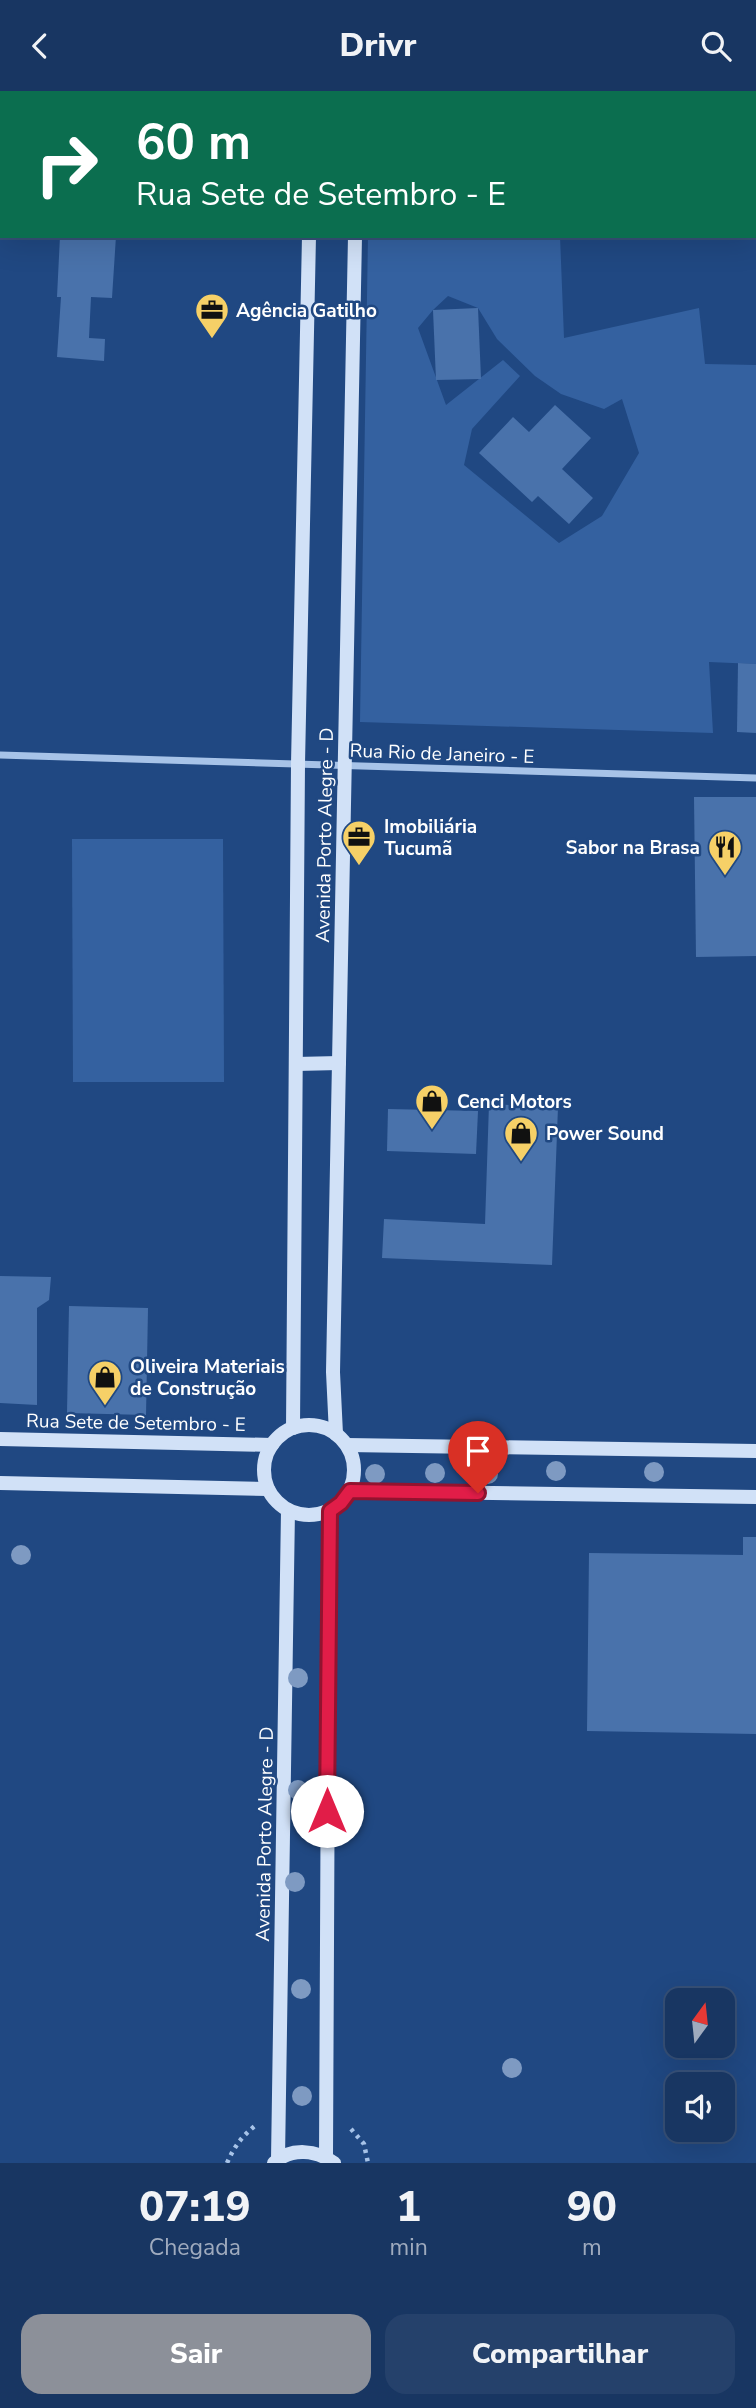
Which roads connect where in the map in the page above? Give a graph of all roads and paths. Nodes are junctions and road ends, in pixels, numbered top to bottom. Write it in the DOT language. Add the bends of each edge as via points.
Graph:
graph roads {
  1 [pos="309,238"];
  2 [pos="355,238"];
  3 [pos="0,755"];
  4 [pos="298,764"];
  5 [pos="345,765"];
  6 [pos="756,778"];
  7 [pos="339,1063"];
  8 [pos="296,1064"];
  9 [pos="293,1429"];
  10 [pos="0,1439"];
  11 [pos="341,1440"];
  12 [pos="272,1445"];
  13 [pos="756,1451"];
  14 [pos="0,1483"];
  15 [pos="268,1489"];
  16 [pos="350,1491"];
  17 [pos="756,1497"];
  18 [pos="288,1510"];
  19 [pos="330,1511"];
  20 [pos="279,2114"];
  21 [pos="330,2160"];
  22 [pos="276,2161"];
  23 [pos="228,2163"];
  1 -- 4 [label="street, Avenida Porto Alegre - D"];
  2 -- 5 [label="street, Avenida Porto Alegre - D"];
  3 -- 4 [label="street, Rua Rio de Janeiro - E"];
  4 -- 5 [label="street, Rua Rio de Janeiro - E"];
  4 -- 8 [label="street, Avenida Porto Alegre - D"];
  5 -- 6 [label="street, Rua Rio de Janeiro - E"];
  5 -- 7 [label="street, Avenida Porto Alegre - D"];
  7 -- 8 [label="street"];
  7 -- 11 [label="street, Avenida Porto Alegre - D" via="333,1372"];
  8 -- 9 [label="street, Avenida Porto Alegre - D"];
  9 -- 11 [label="street" via="315,1426"];
  9 -- 12 [label="street"];
  10 -- 12 [label="street, Rua Sete de Setembro - E"];
  11 -- 13 [label="street"];
  11 -- 16 [label="street" via="354,1468"];
  12 -- 15 [label="street" via="264,1474"];
  14 -- 15 [label="street"];
  15 -- 18 [label="street"];
  16 -- 17 [label="street"];
  16 -- 19 [label="street"];
  18 -- 19 [label="street" via="316,1515"];
  18 -- 20 [label="street, Avenida Porto Alegre - D"];
  19 -- 21 [label="street"];
  20 -- 22 [label="street, Avenida Porto Alegre - D"];
  20 -- 23 [label="path" via="246,2133"];
  21 -- 22 [label="street" via="302,2152"];
}
